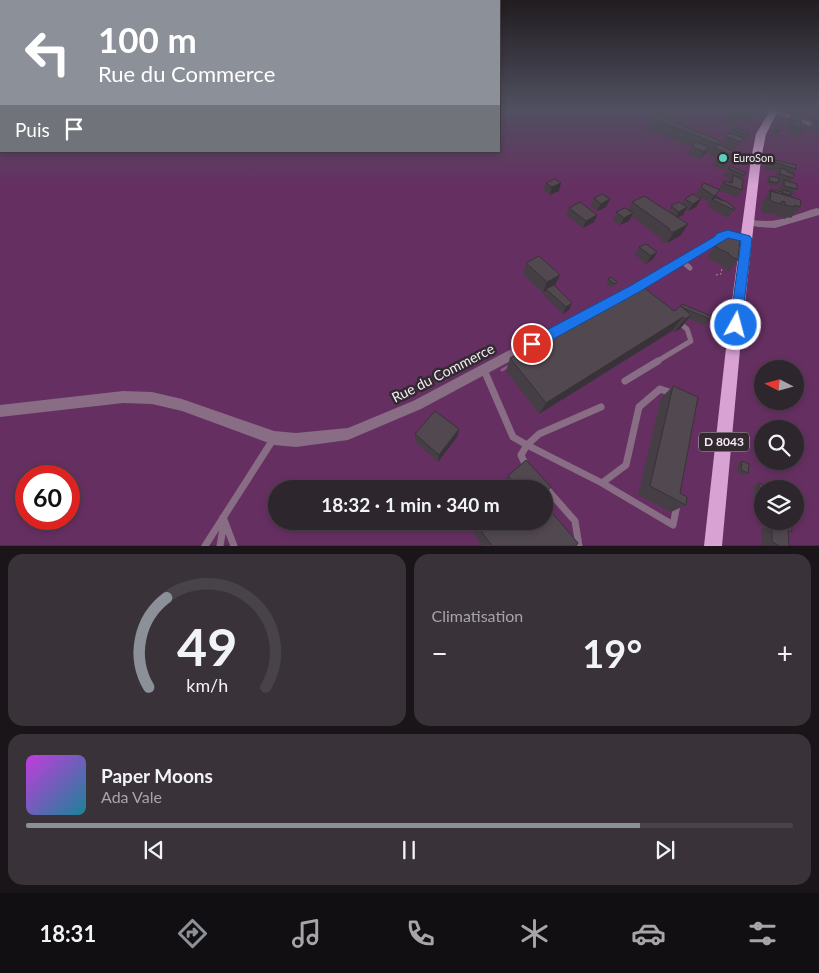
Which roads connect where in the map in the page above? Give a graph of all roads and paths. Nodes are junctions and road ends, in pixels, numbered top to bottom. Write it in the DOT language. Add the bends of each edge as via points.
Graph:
graph roads {
  1 [pos="761,134"];
  2 [pos="819,212"];
  3 [pos="748,224"];
  4 [pos="723,237"];
  5 [pos="746,242"];
  6 [pos="722,267"];
  7 [pos="716,275"];
  8 [pos="674,317"];
  9 [pos="484,370"];
  10 [pos="625,381"];
  11 [pos="677,395"];
  12 [pos="602,407"];
  13 [pos="0,411"];
  14 [pos="274,438"];
  15 [pos="527,445"];
  16 [pos="530,470"];
  17 [pos="536,478"];
  18 [pos="602,483"];
  19 [pos="678,496"];
  20 [pos="223,517"];
  21 [pos="205,546"];
  22 [pos="220,546"];
  23 [pos="234,546"];
  24 [pos="579,546"];
  25 [pos="714,546"];
  1 -- 3 [label="main road, D 8043"];
  2 -- 3 [label="street" via="777,226"];
  3 -- 4 [label="street, Rue du Commerce"];
  3 -- 5 [label="main road, D 8043"];
  4 -- 5 [label="street"];
  4 -- 9 [label="street, Rue du Commerce" via="687,264"];
  5 -- 25 [label="main road, D 8043" via="732,317"];
  6 -- 7 [label="path" via="721,274"];
  8 -- 10 [label="lane" via="687,329 691,341"];
  9 -- 14 [label="street, Rue du Commerce" via="417,406 348,434 296,440"];
  9 -- 15 [label="lane" via="513,437"];
  11 -- 18 [label="lane" via="660,389 639,407 626,465"];
  12 -- 15 [label="lane" via="539,434"];
  13 -- 14 [label="street, Rue du Commerce" via="123,396 152,398 182,404"];
  14 -- 20 [label="lane"];
  15 -- 16 [label="lane" via="521,455"];
  15 -- 18 [label="lane"];
  17 -- 24 [label="lane" via="575,521"];
  18 -- 19 [label="lane" via="673,525"];
  20 -- 21 [label="lane"];
  20 -- 22 [label="lane"];
  20 -- 23 [label="lane"];
}
